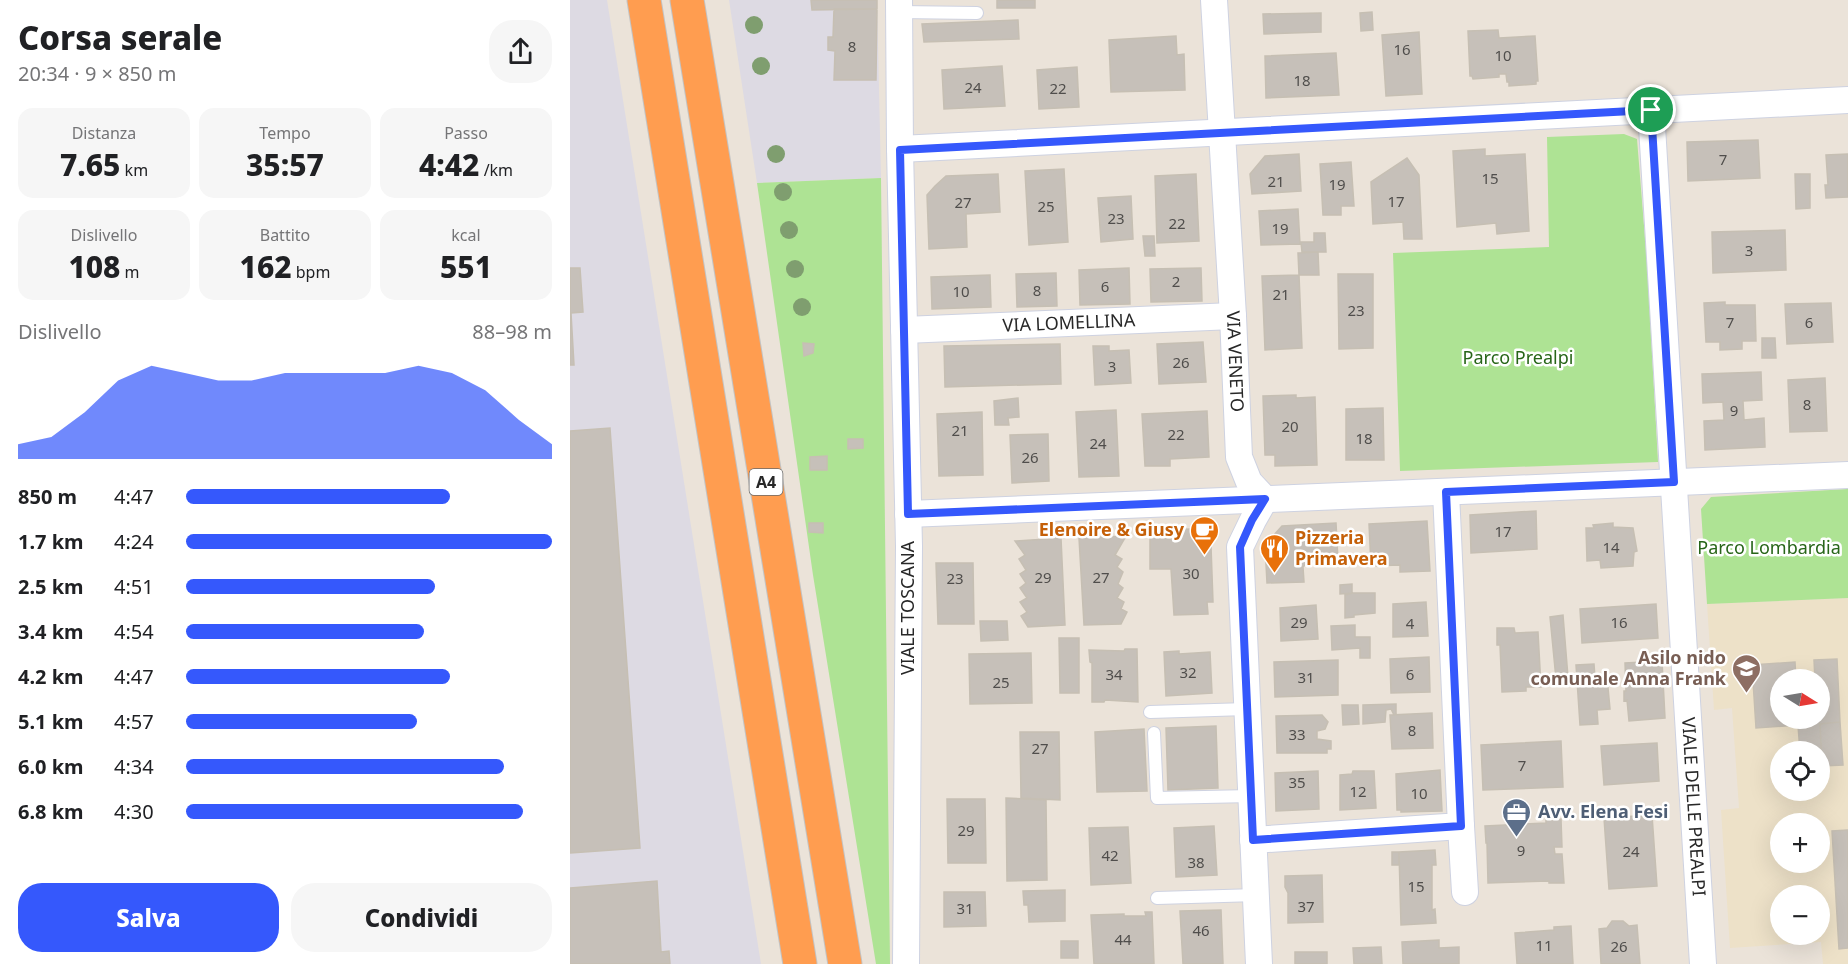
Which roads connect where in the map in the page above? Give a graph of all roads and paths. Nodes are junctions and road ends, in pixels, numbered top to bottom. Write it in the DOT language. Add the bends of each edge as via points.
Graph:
graph roads {
  1 [pos="644,0"];
  2 [pos="687,0"];
  3 [pos="1214,0"];
  4 [pos="899,6"];
  5 [pos="977,13"];
  6 [pos="1848,100"];
  7 [pos="1651,110"];
  8 [pos="1221,133"];
  9 [pos="900,150"];
  10 [pos="1233,316"];
  11 [pos="904,330"];
  12 [pos="1848,475"];
  13 [pos="1674,482"];
  14 [pos="1446,492"];
  15 [pos="1265,499"];
  16 [pos="908,514"];
  17 [pos="1247,709"];
  18 [pos="1150,712"];
  19 [pos="1154,733"];
  20 [pos="1252,795"];
  21 [pos="1461,826"];
  22 [pos="1253,840"];
  23 [pos="1465,892"];
  24 [pos="1257,896"];
  25 [pos="1157,898"];
  26 [pos="800,964"];
  27 [pos="845,964"];
  28 [pos="906,964"];
  29 [pos="1259,964"];
  30 [pos="1703,964"];
  1 -- 26 [label="highway, A4"];
  2 -- 27 [label="highway, A4"];
  3 -- 8 [label="street, VIA VENETO"];
  4 -- 5 [label="lane"];
  4 -- 9 [label="street, VIALE TOSCANA"];
  6 -- 7 [label="street"];
  7 -- 8 [label="street"];
  7 -- 13 [label="street, VIALE DELLE PREALPI"];
  8 -- 9 [label="street"];
  8 -- 10 [label="street, VIA VENETO"];
  9 -- 11 [label="street, VIALE TOSCANA"];
  10 -- 11 [label="street, VIA LOMELLINA"];
  10 -- 15 [label="street, VIA VENETO" via="1239,457 1249,482"];
  11 -- 16 [label="street, VIALE TOSCANA"];
  12 -- 13 [label="street"];
  13 -- 14 [label="street"];
  13 -- 30 [label="street, VIALE DELLE PREALPI"];
  14 -- 15 [label="street"];
  14 -- 21 [label="street"];
  15 -- 16 [label="street"];
  15 -- 17 [label="street" via="1240,547"];
  16 -- 28 [label="street, VIALE TOSCANA"];
  17 -- 18 [label="lane"];
  17 -- 20 [label="street"];
  19 -- 20 [label="lane" via="1157,798"];
  20 -- 22 [label="street"];
  21 -- 22 [label="street"];
  21 -- 23 [label="street"];
  22 -- 24 [label="street"];
  24 -- 25 [label="lane"];
  24 -- 29 [label="street"];
}
